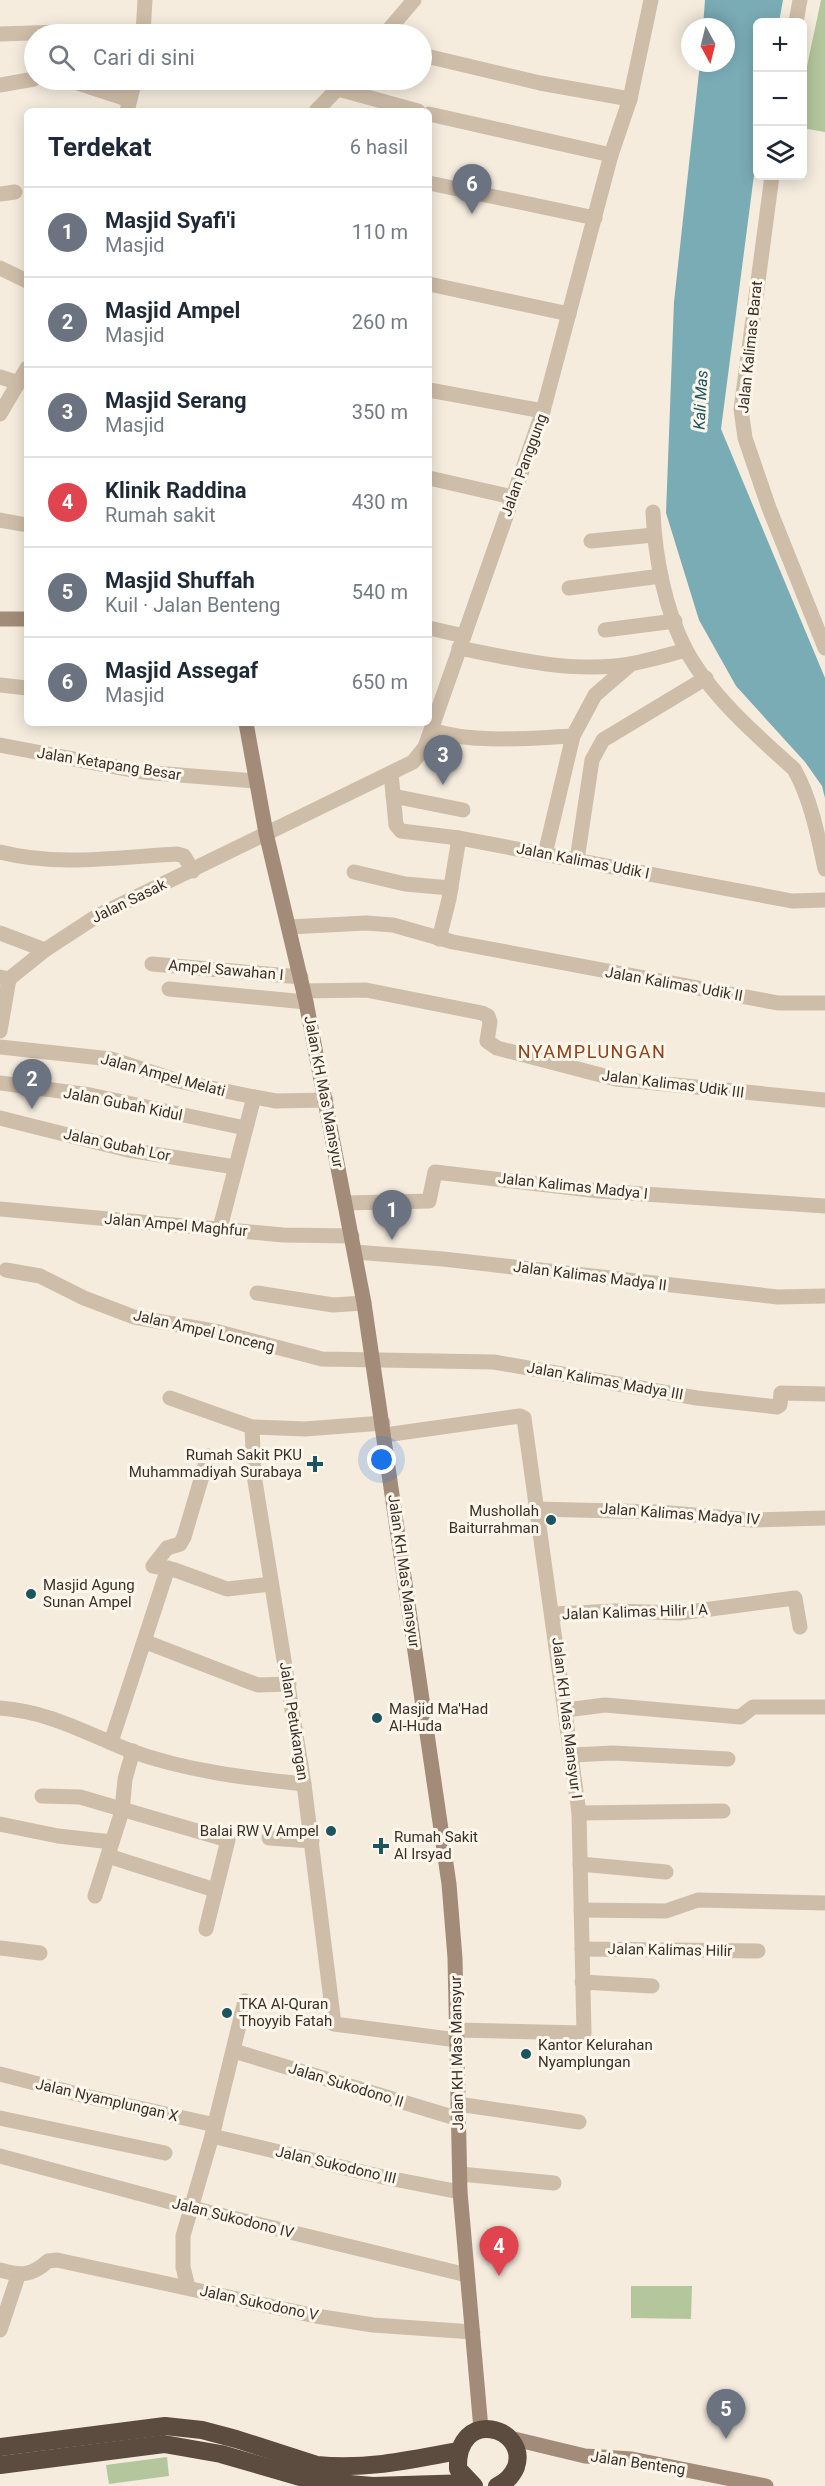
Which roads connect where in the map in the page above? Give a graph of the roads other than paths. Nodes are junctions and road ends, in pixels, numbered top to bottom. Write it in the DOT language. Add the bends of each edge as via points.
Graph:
graph roads {
  1 [pos="145,0"];
  2 [pos="414,0"];
  3 [pos="651,0"];
  4 [pos="800,0"];
  5 [pos="797,18"];
  6 [pos="144,24"];
  7 [pos="394,24"];
  8 [pos="24,33"];
  9 [pos="0,34"];
  10 [pos="432,57"];
  11 [pos="24,81"];
  12 [pos="0,86"];
  13 [pos="92,90"];
  14 [pos="132,90"];
  15 [pos="336,90"];
  16 [pos="359,90"];
  17 [pos="630,99"];
  18 [pos="128,106"];
  19 [pos="319,108"];
  20 [pos="410,108"];
  21 [pos="432,115"];
  22 [pos="611,155"];
  23 [pos="771,180"];
  24 [pos="432,184"];
  25 [pos="595,218"];
  26 [pos="0,268"];
  27 [pos="24,280"];
  28 [pos="432,285"];
  29 [pos="569,314"];
  30 [pos="24,374"];
  31 [pos="0,377"];
  32 [pos="19,383"];
  33 [pos="432,391"];
  34 [pos="543,411"];
  35 [pos="0,414"];
  36 [pos="432,479"];
  37 [pos="512,497"];
  38 [pos="653,512"];
  39 [pos="0,520"];
  40 [pos="24,524"];
  41 [pos="654,535"];
  42 [pos="591,541"];
  43 [pos="662,576"];
  44 [pos="569,588"];
  45 [pos="0,619"];
  46 [pos="24,619"];
  47 [pos="675,621"];
  48 [pos="432,629"];
  49 [pos="605,630"];
  50 [pos="462,642"];
  51 [pos="825,648"];
  52 [pos="686,650"];
  53 [pos="631,664"];
  54 [pos="706,678"];
  55 [pos="0,685"];
  56 [pos="24,688"];
  57 [pos="434,709"];
  58 [pos="246,726"];
  59 [pos="432,726"];
  60 [pos="431,730"];
  61 [pos="573,736"];
  62 [pos="0,745"];
  63 [pos="391,773"];
  64 [pos="255,781"];
  65 [pos="393,796"];
  66 [pos="463,810"];
  67 [pos="266,833"];
  68 [pos="459,838"];
  69 [pos="0,852"];
  70 [pos="545,854"];
  71 [pos="577,860"];
  72 [pos="825,869"];
  73 [pos="193,870"];
  74 [pos="354,872"];
  75 [pos="451,888"];
  76 [pos="825,900"];
  77 [pos="289,927"];
  78 [pos="0,933"];
  79 [pos="439,939"];
  80 [pos="45,950"];
  81 [pos="153,964"];
  82 [pos="5,978"];
  83 [pos="169,989"];
  84 [pos="303,990"];
  85 [pos="825,1003"];
  86 [pos="0,1031"];
  87 [pos="0,1047"];
  88 [pos="0,1083"];
  89 [pos="254,1097"];
  90 [pos="326,1100"];
  91 [pos="825,1100"];
  92 [pos="0,1118"];
  93 [pos="245,1128"];
  94 [pos="236,1167"];
  95 [pos="345,1203"];
  96 [pos="825,1206"];
  97 [pos="0,1209"];
  98 [pos="220,1228"];
  99 [pos="352,1236"];
  100 [pos="355,1252"];
  101 [pos="6,1270"];
  102 [pos="257,1293"];
  103 [pos="825,1296"];
  104 [pos="364,1302"];
  105 [pos="373,1359"];
  106 [pos="825,1394"];
  107 [pos="170,1398"];
  108 [pos="252,1427"];
  109 [pos="384,1429"];
  110 [pos="208,1456"];
  111 [pos="536,1509"];
  112 [pos="825,1518"];
  113 [pos="168,1568"];
  114 [pos="271,1584"];
  115 [pos="554,1614"];
  116 [pos="800,1627"];
  117 [pos="146,1642"];
  118 [pos="289,1684"];
  119 [pos="825,1707"];
  120 [pos="0,1708"];
  121 [pos="566,1710"];
  122 [pos="111,1742"];
  123 [pos="133,1751"];
  124 [pos="572,1755"];
  125 [pos="728,1760"];
  126 [pos="304,1784"];
  127 [pos="42,1796"];
  128 [pos="122,1811"];
  129 [pos="723,1811"];
  130 [pos="579,1813"];
  131 [pos="0,1824"];
  132 [pos="269,1838"];
  133 [pos="312,1841"];
  134 [pos="110,1849"];
  135 [pos="580,1864"];
  136 [pos="666,1872"];
  137 [pos="215,1890"];
  138 [pos="95,1896"];
  139 [pos="825,1903"];
  140 [pos="581,1910"];
  141 [pos="206,1929"];
  142 [pos="0,1948"];
  143 [pos="582,1949"];
  144 [pos="758,1951"];
  145 [pos="40,1953"];
  146 [pos="582,1982"];
  147 [pos="652,1986"];
  148 [pos="245,2001"];
  149 [pos="457,2035"];
  150 [pos="234,2051"];
  151 [pos="0,2074"];
  152 [pos="458,2112"];
  153 [pos="0,2118"];
  154 [pos="579,2122"];
  155 [pos="214,2130"];
  156 [pos="165,2153"];
  157 [pos="0,2156"];
  158 [pos="460,2174"];
  159 [pos="554,2183"];
  160 [pos="460,2192"];
  161 [pos="192,2208"];
  162 [pos="0,2270"];
  163 [pos="467,2275"];
  164 [pos="18,2276"];
  165 [pos="188,2287"];
  166 [pos="0,2330"];
  167 [pos="473,2332"];
  168 [pos="481,2429"];
  169 [pos="510,2439"];
  170 [pos="0,2447"];
  171 [pos="458,2451"];
  172 [pos="0,2465"];
  173 [pos="314,2484"];
  174 [pos="472,2484"];
  175 [pos="503,2485"];
  176 [pos="766,2486"];
  1 -- 6 [label="street"];
  2 -- 7 [label="street"];
  3 -- 17 [label="street, Jalan Panggung"];
  4 -- 5 [label="street"];
  8 -- 9 [label="street"];
  10 -- 17 [label="street"];
  11 -- 12 [label="street"];
  13 -- 18 [label="street"];
  14 -- 18 [label="street"];
  15 -- 19 [label="street"];
  16 -- 20 [label="street"];
  17 -- 22 [label="street, Jalan Panggung"];
  21 -- 22 [label="street"];
  22 -- 25 [label="street, Jalan Panggung"];
  23 -- 51 [label="street, Jalan Kalimas Barat" via="741,409 745,438 769,508"];
  24 -- 25 [label="street"];
  25 -- 29 [label="street, Jalan Panggung"];
  26 -- 27 [label="street"];
  28 -- 29 [label="street"];
  29 -- 34 [label="street, Jalan Panggung"];
  30 -- 32 [label="street"];
  31 -- 32 [label="street"];
  32 -- 35 [label="street"];
  33 -- 34 [label="street"];
  34 -- 37 [label="street, Jalan Panggung"];
  36 -- 37 [label="street"];
  37 -- 50 [label="street, Jalan Panggung"];
  38 -- 41 [label="street"];
  39 -- 40 [label="street"];
  41 -- 42 [label="street"];
  41 -- 43 [label="street"];
  43 -- 44 [label="street"];
  43 -- 47 [label="street"];
  45 -- 46 [label="street"];
  47 -- 49 [label="street"];
  47 -- 52 [label="street"];
  48 -- 50 [label="street"];
  50 -- 53 [label="street" via="552,664"];
  50 -- 57 [label="street, Jalan Panggung"];
  52 -- 53 [label="street"];
  52 -- 54 [label="street"];
  53 -- 61 [label="street" via="595,695"];
  54 -- 71 [label="street" via="603,740 592,760"];
  54 -- 72 [label="street" via="794,769 819,839"];
  55 -- 56 [label="street"];
  58 -- 64 [label="street, Jalan KH Mas Mansyur"];
  59 -- 60 [label="street, Jalan Panggung"];
  60 -- 61 [label="street" via="480,737"];
  60 -- 63 [label="street, Jalan Panggung" via="425,747 413,762"];
  61 -- 70 [label="street"];
  62 -- 64 [label="street, Jalan Ketapang Besar" via="142,772"];
  63 -- 65 [label="street, Jalan Kalimas Udik I"];
  63 -- 67 [label="street, Jalan Panggung"];
  64 -- 67 [label="street, Jalan KH Mas Mansyur"];
  65 -- 66 [label="street"];
  65 -- 68 [label="street, Jalan Kalimas Udik I" via="396,825 401,831"];
  67 -- 73 [label="street, Jalan Sasak"];
  67 -- 77 [label="street, Jalan KH Mas Mansyur"];
  68 -- 70 [label="street, Jalan Kalimas Udik I"];
  68 -- 75 [label="street"];
  69 -- 73 [label="street" via="95,861 177,854 184,856"];
  70 -- 71 [label="street, Jalan Kalimas Udik I"];
  71 -- 76 [label="street, Jalan Kalimas Udik I" via="792,901"];
  73 -- 80 [label="street, Jalan Sasak" via="97,916"];
  74 -- 75 [label="street" via="405,884"];
  75 -- 79 [label="street"];
  77 -- 79 [label="street, Jalan Kalimas Udik II" via="378,924"];
  77 -- 84 [label="street, Jalan KH Mas Mansyur"];
  78 -- 80 [label="street"];
  79 -- 85 [label="street, Jalan Kalimas Udik II" via="778,1003"];
  80 -- 82 [label="street, Jalan Sasak"];
  81 -- 84 [label="street, Ampel Sawahan I"];
  82 -- 86 [label="street"];
  83 -- 84 [label="street"];
  84 -- 90 [label="street, Jalan KH Mas Mansyur"];
  84 -- 91 [label="street, Jalan Kalimas Udik III" via="366,990 482,1013 490,1022 487,1041 497,1048 607,1077"];
  87 -- 89 [label="street, Jalan Ampel Melati" via="111,1059 178,1081"];
  88 -- 93 [label="street, Jalan Gubah Kidul" via="90,1095"];
  89 -- 90 [label="street, Jalan Ampel Melati" via="276,1101"];
  89 -- 93 [label="street"];
  90 -- 95 [label="street, Jalan KH Mas Mansyur"];
  92 -- 94 [label="street, Jalan Gubah Lor" via="128,1150"];
  93 -- 94 [label="street"];
  94 -- 98 [label="street"];
  95 -- 96 [label="street, Jalan Kalimas Madya I" via="428,1201 435,1172 599,1191"];
  95 -- 99 [label="street, Jalan KH Mas Mansyur"];
  97 -- 98 [label="street, Jalan Ampel Maghfur"];
  98 -- 99 [label="street, Jalan Ampel Maghfur"];
  99 -- 100 [label="street, Jalan KH Mas Mansyur"];
  100 -- 103 [label="street, Jalan Kalimas Madya II" via="778,1297"];
  100 -- 104 [label="street, Jalan KH Mas Mansyur"];
  101 -- 105 [label="street, Jalan Ampel Lonceng" via="40,1276 134,1317 219,1332 322,1359"];
  102 -- 104 [label="street" via="333,1305"];
  104 -- 105 [label="street, Jalan KH Mas Mansyur"];
  105 -- 106 [label="street, Jalan Kalimas Madya III" via="494,1362 698,1398 777,1407 781,1394"];
  105 -- 109 [label="street, Jalan KH Mas Mansyur"];
  107 -- 108 [label="street"];
  108 -- 109 [label="street"];
  108 -- 114 [label="street, Jalan Petukangan" via="254,1475"];
  109 -- 111 [label="street, Jalan KH Mas Mansyur I" via="522,1416"];
  109 -- 149 [label="street, Jalan KH Mas Mansyur" via="449,1884"];
  110 -- 113 [label="street" via="184,1536 180,1544 167,1548 153,1566"];
  111 -- 112 [label="street, Jalan Kalimas Madya IV" via="648,1511 752,1520"];
  111 -- 115 [label="street, Jalan KH Mas Mansyur I"];
  113 -- 114 [label="street" via="227,1589"];
  113 -- 117 [label="street"];
  114 -- 118 [label="street, Jalan Petukangan"];
  115 -- 116 [label="street, Jalan Kalimas Hilir I A" via="680,1613 787,1599 797,1600"];
  115 -- 121 [label="street, Jalan KH Mas Mansyur I"];
  117 -- 118 [label="street" via="247,1681"];
  117 -- 122 [label="street"];
  118 -- 126 [label="street, Jalan Petukangan"];
  119 -- 121 [label="street" via="753,1707 740,1717 605,1705"];
  120 -- 122 [label="street" via="48,1715"];
  121 -- 124 [label="street, Jalan KH Mas Mansyur I"];
  122 -- 123 [label="street"];
  123 -- 126 [label="street" via="213,1772"];
  123 -- 128 [label="street"];
  124 -- 125 [label="street" via="613,1753"];
  124 -- 130 [label="street, Jalan KH Mas Mansyur I"];
  126 -- 133 [label="street, Jalan Petukangan"];
  127 -- 128 [label="street" via="80,1797"];
  128 -- 134 [label="street"];
  128 -- 137 [label="street" via="229,1842"];
  129 -- 130 [label="street"];
  130 -- 135 [label="street, Jalan KH Mas Mansyur I"];
  131 -- 134 [label="street"];
  132 -- 133 [label="street"];
  133 -- 149 [label="street, Jalan Petukangan" via="334,2024"];
  134 -- 137 [label="street"];
  134 -- 138 [label="street"];
  135 -- 136 [label="street"];
  135 -- 140 [label="street, Jalan KH Mas Mansyur I"];
  137 -- 141 [label="street"];
  139 -- 140 [label="street" via="698,1899 666,1911"];
  140 -- 143 [label="street, Jalan KH Mas Mansyur I"];
  142 -- 145 [label="street"];
  143 -- 144 [label="street, Jalan Kalimas Hilir"];
  143 -- 146 [label="street, Jalan KH Mas Mansyur I"];
  146 -- 147 [label="street"];
  146 -- 149 [label="street, Jalan KH Mas Mansyur I" via="583,2034"];
  148 -- 150 [label="street"];
  149 -- 152 [label="street, Jalan KH Mas Mansyur"];
  150 -- 152 [label="street, Jalan Sukodono II"];
  150 -- 155 [label="street"];
  151 -- 155 [label="street, Jalan Nyamplungan X"];
  152 -- 154 [label="street, Jalan Sukodono II"];
  152 -- 158 [label="street, Jalan KH Mas Mansyur"];
  153 -- 156 [label="street"];
  155 -- 160 [label="street, Jalan Sukodono III" via="383,2177"];
  155 -- 161 [label="street"];
  157 -- 161 [label="street, Jalan Sukodono IV"];
  158 -- 159 [label="street"];
  158 -- 160 [label="street, Jalan KH Mas Mansyur"];
  160 -- 163 [label="street, Jalan KH Mas Mansyur"];
  161 -- 163 [label="street, Jalan Sukodono IV"];
  161 -- 165 [label="street" via="183,2243"];
  162 -- 164 [label="street"];
  163 -- 167 [label="street, Jalan KH Mas Mansyur"];
  164 -- 165 [label="street, Jalan Sukodono V" via="57,2260"];
  164 -- 166 [label="street"];
  165 -- 167 [label="street, Jalan Sukodono V" via="231,2300 316,2316 373,2325"];
  167 -- 168 [label="street, Jalan KH Mas Mansyur"];
  168 -- 169 [label="highway" via="492,2429"];
  168 -- 171 [label="highway" via="466,2437"];
  169 -- 175 [label="highway" via="517,2462"];
  169 -- 176 [label="street, Jalan Benteng" via="585,2456 632,2459"];
  170 -- 171 [label="highway" via="165,2426 202,2430 334,2467 373,2466"];
  171 -- 174 [label="highway" via="458,2469"];
  172 -- 173 [label="highway" via="164,2444 199,2448"];
  173 -- 174 [label="highway"];
}
